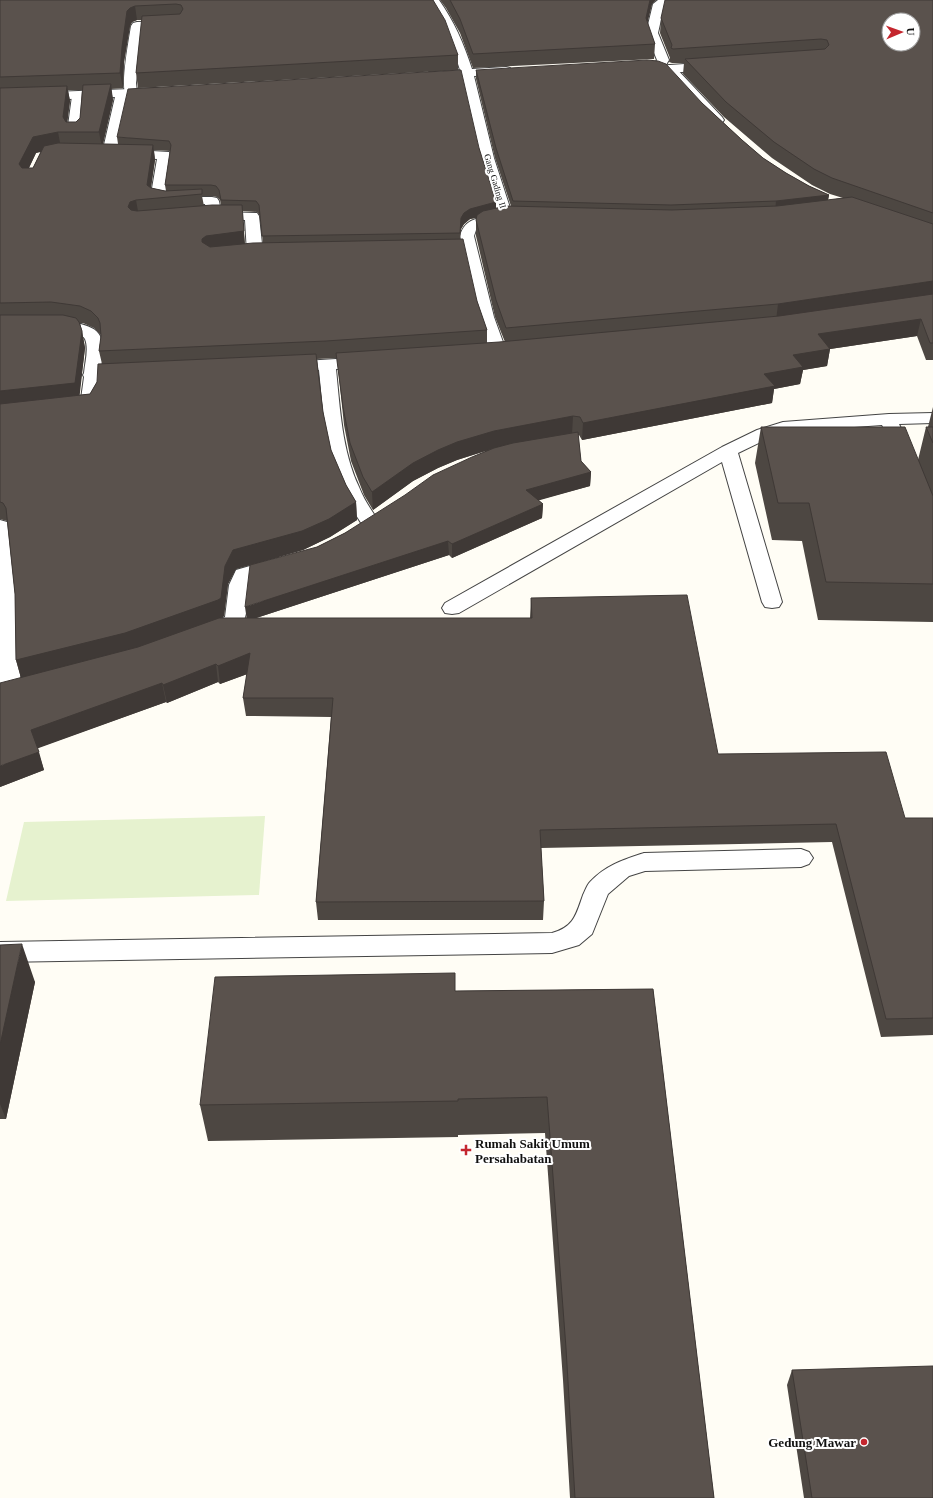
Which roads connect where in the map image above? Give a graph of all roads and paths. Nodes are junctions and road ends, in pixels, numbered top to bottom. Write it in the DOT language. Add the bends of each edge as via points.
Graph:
graph roads {
  1 [pos="432,0"];
  2 [pos="661,1"];
  3 [pos="178,24"];
  4 [pos="646,64"];
  5 [pos="724,65"];
  6 [pos="665,67"];
  7 [pos="521,71"];
  8 [pos="468,73"];
  9 [pos="422,76"];
  10 [pos="171,91"];
  11 [pos="127,94"];
  12 [pos="78,96"];
  13 [pos="0,98"];
  14 [pos="724,126"];
  15 [pos="74,133"];
  16 [pos="97,153"];
  17 [pos="111,153"];
  18 [pos="214,216"];
  19 [pos="200,217"];
  20 [pos="454,249"];
  21 [pos="470,249"];
  22 [pos="271,253"];
  23 [pos="0,326"];
  24 [pos="499,353"];
  25 [pos="382,361"];
  26 [pos="327,365"];
  27 [pos="272,368"];
  28 [pos="146,374"];
  29 [pos="91,375"];
  30 [pos="57,410"];
  31 [pos="933,418"];
  32 [pos="889,419"];
  33 [pos="900,447"];
  34 [pos="728,451"];
  35 [pos="387,511"];
  36 [pos="0,526"];
  37 [pos="291,560"];
  38 [pos="772,602"];
  39 [pos="452,608"];
  40 [pos="190,639"];
  41 [pos="12,691"];
  42 [pos="801,858"];
  43 [pos="0,952"];
  1 -- 8 [label="street, Gang Gading II" via="458,42"];
  2 -- 6 [label="street" via="652,33"];
  3 -- 11 [label="street" via="137,26"];
  4 -- 6 [label="street"];
  5 -- 6 [label="street"];
  6 -- 14 [label="street"];
  7 -- 8 [label="street"];
  8 -- 9 [label="street"];
  8 -- 21 [label="street, Gang Gading II" via="487,158 513,218 477,224 469,228 467,236"];
  10 -- 11 [label="street"];
  11 -- 12 [label="street"];
  11 -- 17 [label="street" via="110,149"];
  12 -- 13 [label="street"];
  12 -- 15 [label="street"];
  16 -- 17 [label="street"];
  17 -- 18 [label="street" via="164,155 157,200 212,201"];
  18 -- 19 [label="street"];
  18 -- 22 [label="street" via="252,216 248,254"];
  20 -- 21 [label="street"];
  21 -- 24 [label="street, Gang Gading II" via="486,317"];
  23 -- 29 [label="street" via="67,326 85,330 92,336 95,348"];
  25 -- 26 [label="street"];
  26 -- 27 [label="street"];
  26 -- 35 [label="street" via="338,452 363,526"];
  28 -- 29 [label="street"];
  29 -- 30 [label="street" via="90,399 87,406"];
  31 -- 32 [label="street"];
  32 -- 33 [label="street"];
  32 -- 34 [label="street" via="783,427"];
  34 -- 38 [label="street"];
  34 -- 39 [label="street"];
  36 -- 41 [label="street"];
  37 -- 40 [label="street" via="243,574 236,595 235,620"];
  42 -- 43 [label="street" via="644,862 621,870 598,889 583,927 570,938 552,943"];
}
